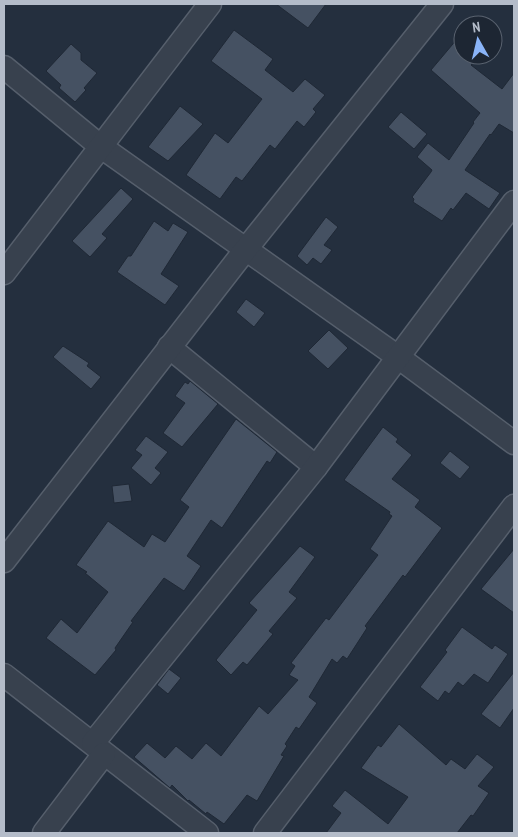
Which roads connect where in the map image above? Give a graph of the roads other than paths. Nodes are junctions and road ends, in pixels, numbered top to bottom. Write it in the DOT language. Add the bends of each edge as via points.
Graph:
graph roads {
  1 [pos="210,4"];
  2 [pos="442,4"];
  3 [pos="4,67"];
  4 [pos="100,146"];
  5 [pos="514,202"];
  6 [pos="246,249"];
  7 [pos="4,273"];
  8 [pos="169,347"];
  9 [pos="398,356"];
  10 [pos="514,443"];
  11 [pos="316,467"];
  12 [pos="514,506"];
  13 [pos="4,561"];
  14 [pos="4,675"];
  15 [pos="98,749"];
  16 [pos="44,833"];
  17 [pos="207,833"];
  18 [pos="265,833"];
  1 -- 4 [label="street"];
  2 -- 6 [label="street"];
  3 -- 4 [label="street"];
  4 -- 6 [label="street"];
  4 -- 7 [label="street"];
  5 -- 9 [label="street"];
  6 -- 8 [label="street"];
  6 -- 9 [label="street"];
  8 -- 11 [label="street"];
  8 -- 13 [label="street"];
  9 -- 10 [label="street"];
  9 -- 11 [label="street"];
  11 -- 15 [label="street"];
  12 -- 18 [label="street"];
  14 -- 15 [label="street"];
  15 -- 16 [label="street"];
  15 -- 17 [label="street"];
}
